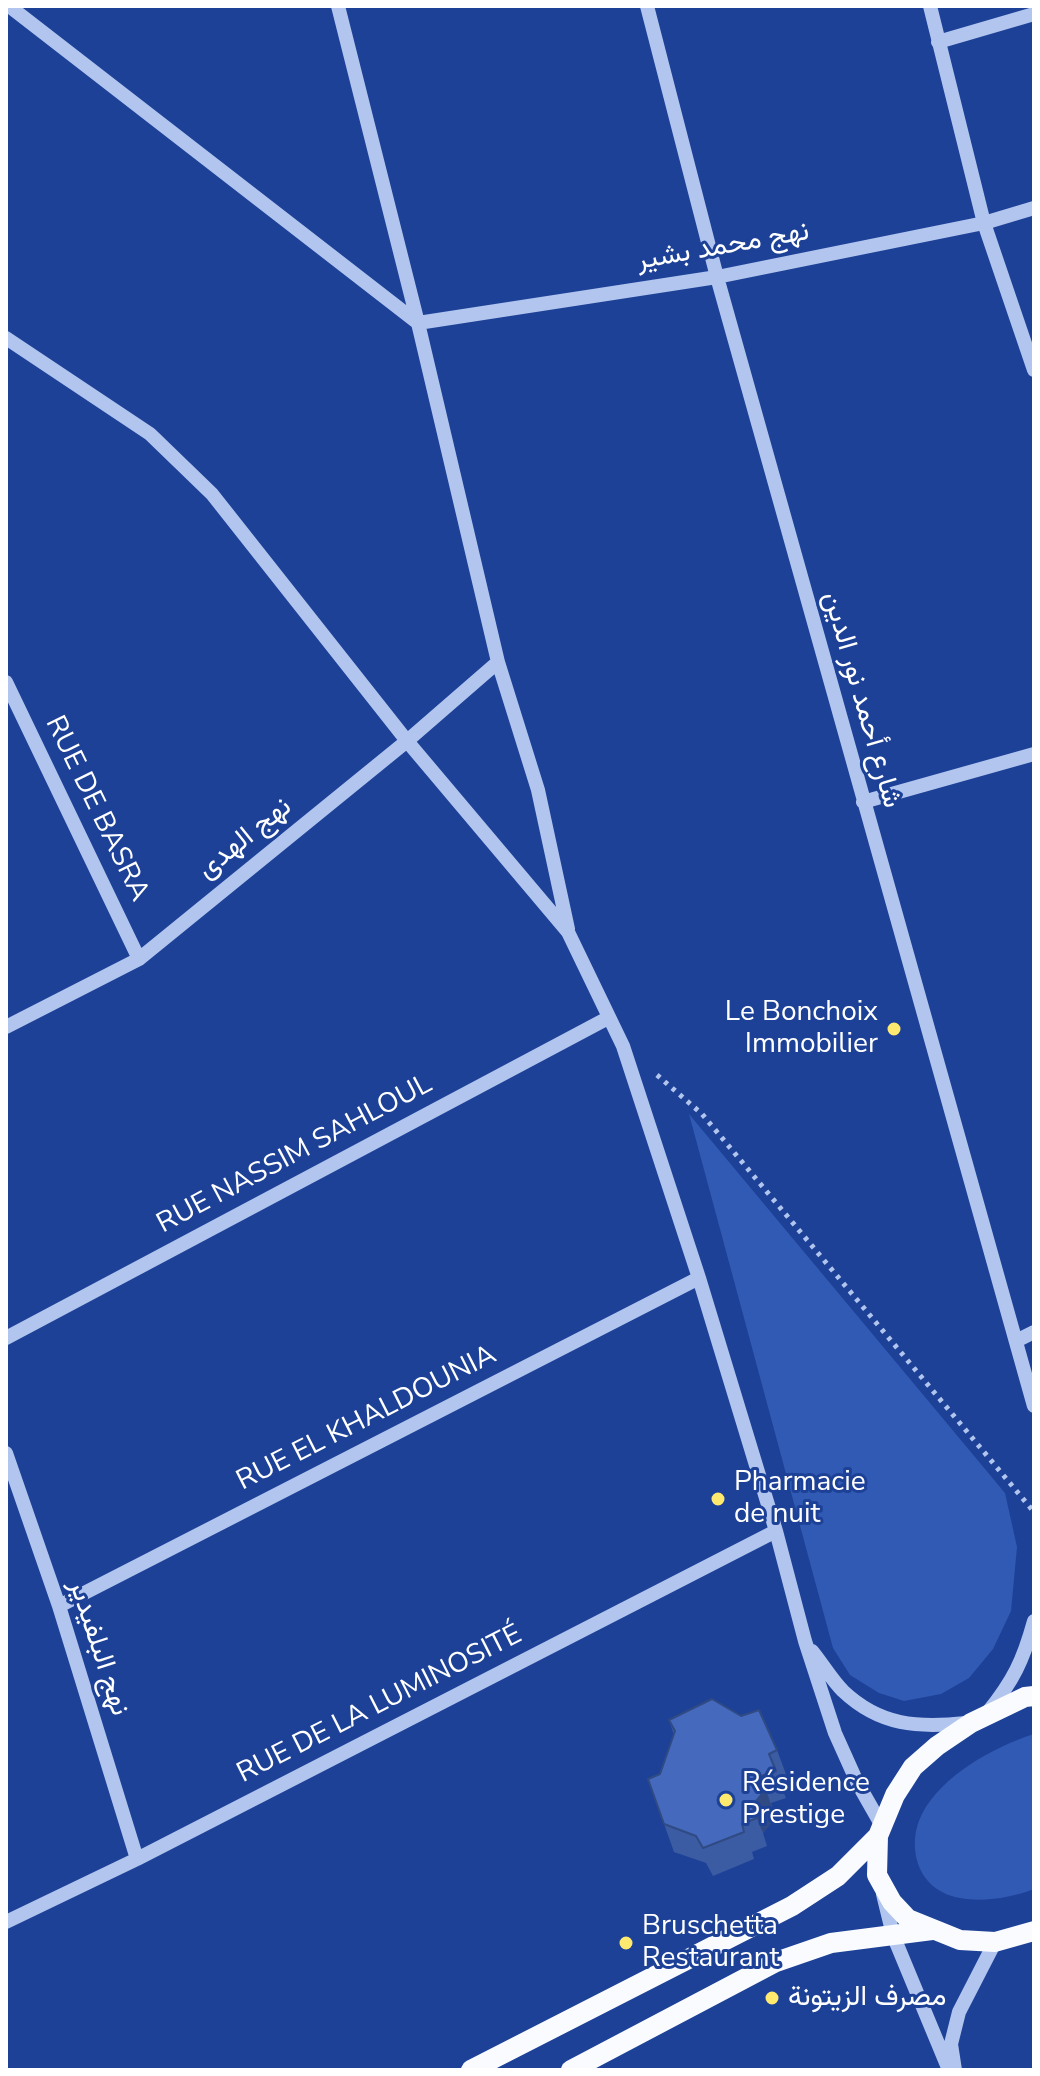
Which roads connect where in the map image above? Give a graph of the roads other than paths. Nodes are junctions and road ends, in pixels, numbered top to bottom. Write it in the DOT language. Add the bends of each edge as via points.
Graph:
graph roads {
  1 [pos="9,6"];
  2 [pos="338,6"];
  3 [pos="647,6"];
  4 [pos="930,6"];
  5 [pos="1034,14"];
  6 [pos="938,42"];
  7 [pos="1034,208"];
  8 [pos="984,223"];
  9 [pos="717,277"];
  10 [pos="418,323"];
  11 [pos="6,338"];
  12 [pos="1034,370"];
  13 [pos="498,662"];
  14 [pos="6,682"];
  15 [pos="407,741"];
  16 [pos="1034,754"];
  17 [pos="863,802"];
  18 [pos="568,932"];
  19 [pos="139,959"];
  20 [pos="608,1018"];
  21 [pos="6,1027"];
  22 [pos="699,1278"];
  23 [pos="1034,1332"];
  24 [pos="6,1338"];
  25 [pos="1016,1341"];
  26 [pos="1034,1406"];
  27 [pos="6,1453"];
  28 [pos="776,1531"];
  29 [pos="59,1606"];
  30 [pos="1034,1621"];
  31 [pos="805,1641"];
  32 [pos="1034,1696"];
  33 [pos="978,1719"];
  34 [pos="880,1831"];
  35 [pos="137,1859"];
  36 [pos="877,1875"];
  37 [pos="6,1922"];
  38 [pos="932,1930"];
  39 [pos="1034,1931"];
  40 [pos="893,1935"];
  41 [pos="995,1942"];
  42 [pos="471,2070"];
  43 [pos="571,2070"];
  44 [pos="952,2070"];
  1 -- 10 [label="street"];
  2 -- 10 [label="street"];
  3 -- 9 [label="street, شارع أحمد نور الدين"];
  4 -- 6 [label="street"];
  5 -- 6 [label="street"];
  6 -- 8 [label="street"];
  7 -- 8 [label="street, نهج محمد بشير"];
  8 -- 9 [label="street, نهج محمد بشير"];
  8 -- 12 [label="street"];
  9 -- 10 [label="street, نهج محمد بشير"];
  9 -- 17 [label="street, شارع أحمد نور الدين"];
  10 -- 13 [label="street"];
  11 -- 15 [label="street" via="150,434 185,465"];
  13 -- 15 [label="street, نهج الهدى"];
  13 -- 18 [label="street" via="538,790"];
  14 -- 19 [label="street, RUE DE BASRA"];
  15 -- 18 [label="street"];
  15 -- 19 [label="street, نهج الهدى"];
  16 -- 17 [label="street"];
  17 -- 25 [label="street, شارع أحمد نور الدين"];
  18 -- 20 [label="street"];
  19 -- 21 [label="street, نهج الهدى"];
  20 -- 22 [label="street" via="623,1046"];
  20 -- 24 [label="street, RUE NASSIM SAHLOUL"];
  22 -- 28 [label="street"];
  22 -- 29 [label="street, RUE EL KHALDOUNIA"];
  23 -- 25 [label="street"];
  25 -- 26 [label="street, شارع أحمد نور الدين"];
  27 -- 29 [label="street, نهج البلفيدير"];
  28 -- 31 [label="street"];
  28 -- 35 [label="street, RUE DE LA LUMINOSITÉ"];
  29 -- 35 [label="street, نهج البلفيدير"];
  30 -- 33 [label="street" via="1024,1658 1007,1688"];
  31 -- 33 [label="street" via="843,1690 890,1720 930,1727"];
  31 -- 34 [label="street" via="835,1733"];
  32 -- 33 [label="main road"];
  33 -- 34 [label="main road" via="913,1767"];
  34 -- 36 [label="main road"];
  34 -- 42 [label="main road" via="838,1876 792,1906"];
  35 -- 37 [label="street, RUE DE LA LUMINOSITÉ"];
  36 -- 38 [label="main road" via="908,1919"];
  36 -- 40 [label="street"];
  38 -- 40 [label="main road"];
  38 -- 41 [label="main road" via="960,1940"];
  39 -- 41 [label="main road"];
  40 -- 43 [label="main road" via="831,1943 776,1962"];
  40 -- 44 [label="street"];
  41 -- 44 [label="street" via="959,2012 951,2044"];
}
